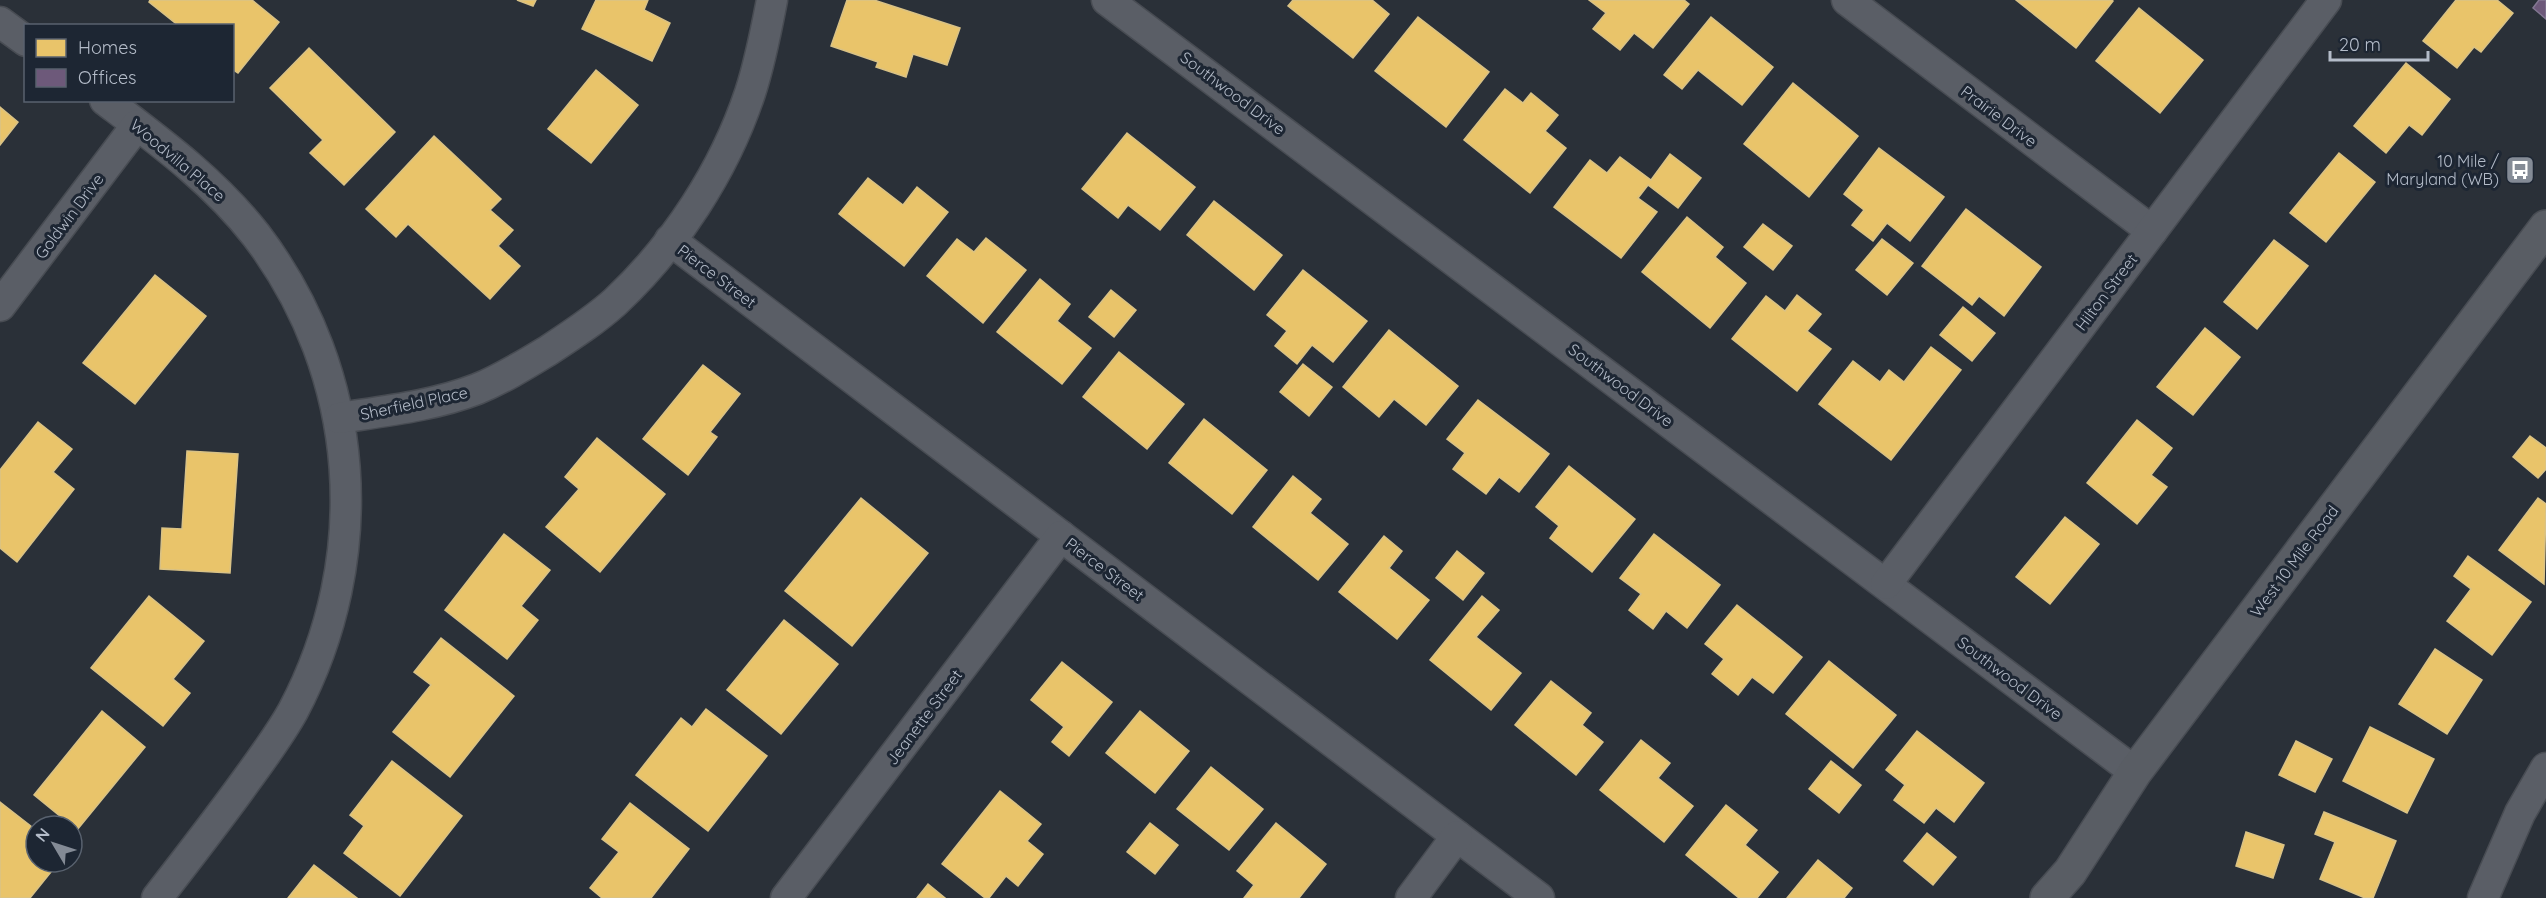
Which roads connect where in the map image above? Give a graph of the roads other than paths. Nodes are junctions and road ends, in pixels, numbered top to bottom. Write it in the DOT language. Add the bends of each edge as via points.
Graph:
graph roads {
  1 [pos="772,0"];
  2 [pos="1107,0"];
  3 [pos="1847,0"];
  4 [pos="2326,0"];
  5 [pos="0,22"];
  6 [pos="24,40"];
  7 [pos="108,102"];
  8 [pos="137,125"];
  9 [pos="2546,227"];
  10 [pos="2152,231"];
  11 [pos="670,240"];
  12 [pos="0,306"];
  13 [pos="339,418"];
  14 [pos="1061,536"];
  15 [pos="1886,584"];
  16 [pos="2546,768"];
  17 [pos="2136,772"];
  18 [pos="1457,836"];
  19 [pos="157,898"];
  20 [pos="786,898"];
  21 [pos="1410,898"];
  22 [pos="1539,898"];
  23 [pos="2047,898"];
  24 [pos="2482,898"];
  1 -- 11 [label="street, Sherfield Place" via="760,60 737,125 705,189"];
  2 -- 15 [label="street, Southwood Drive"];
  3 -- 10 [label="street, Prairie Drive"];
  4 -- 10 [label="street, Hilton Street"];
  5 -- 6 [label="street"];
  7 -- 8 [label="street, Woodvilla Place"];
  8 -- 12 [label="street, Goldwin Drive"];
  8 -- 13 [label="street, Woodvilla Place" via="227,201 272,257 298,302 327,369"];
  9 -- 17 [label="main road, West 10 Mile Road"];
  10 -- 15 [label="street, Hilton Street"];
  11 -- 13 [label="street, Sherfield Place" via="646,270 586,326 518,369 445,399"];
  11 -- 14 [label="street, Pierce Street"];
  13 -- 19 [label="street, Sherfield Place" via="345,464 345,539 336,600 318,657 273,743"];
  14 -- 18 [label="street, Pierce Street"];
  14 -- 20 [label="street, Jeanette Street"];
  15 -- 17 [label="street, Southwood Drive"];
  16 -- 24 [label="street" via="2520,813"];
  17 -- 23 [label="main road, West 10 Mile Road" via="2070,872"];
  18 -- 21 [label="street"];
  18 -- 22 [label="street, Pierce Street"];
}
